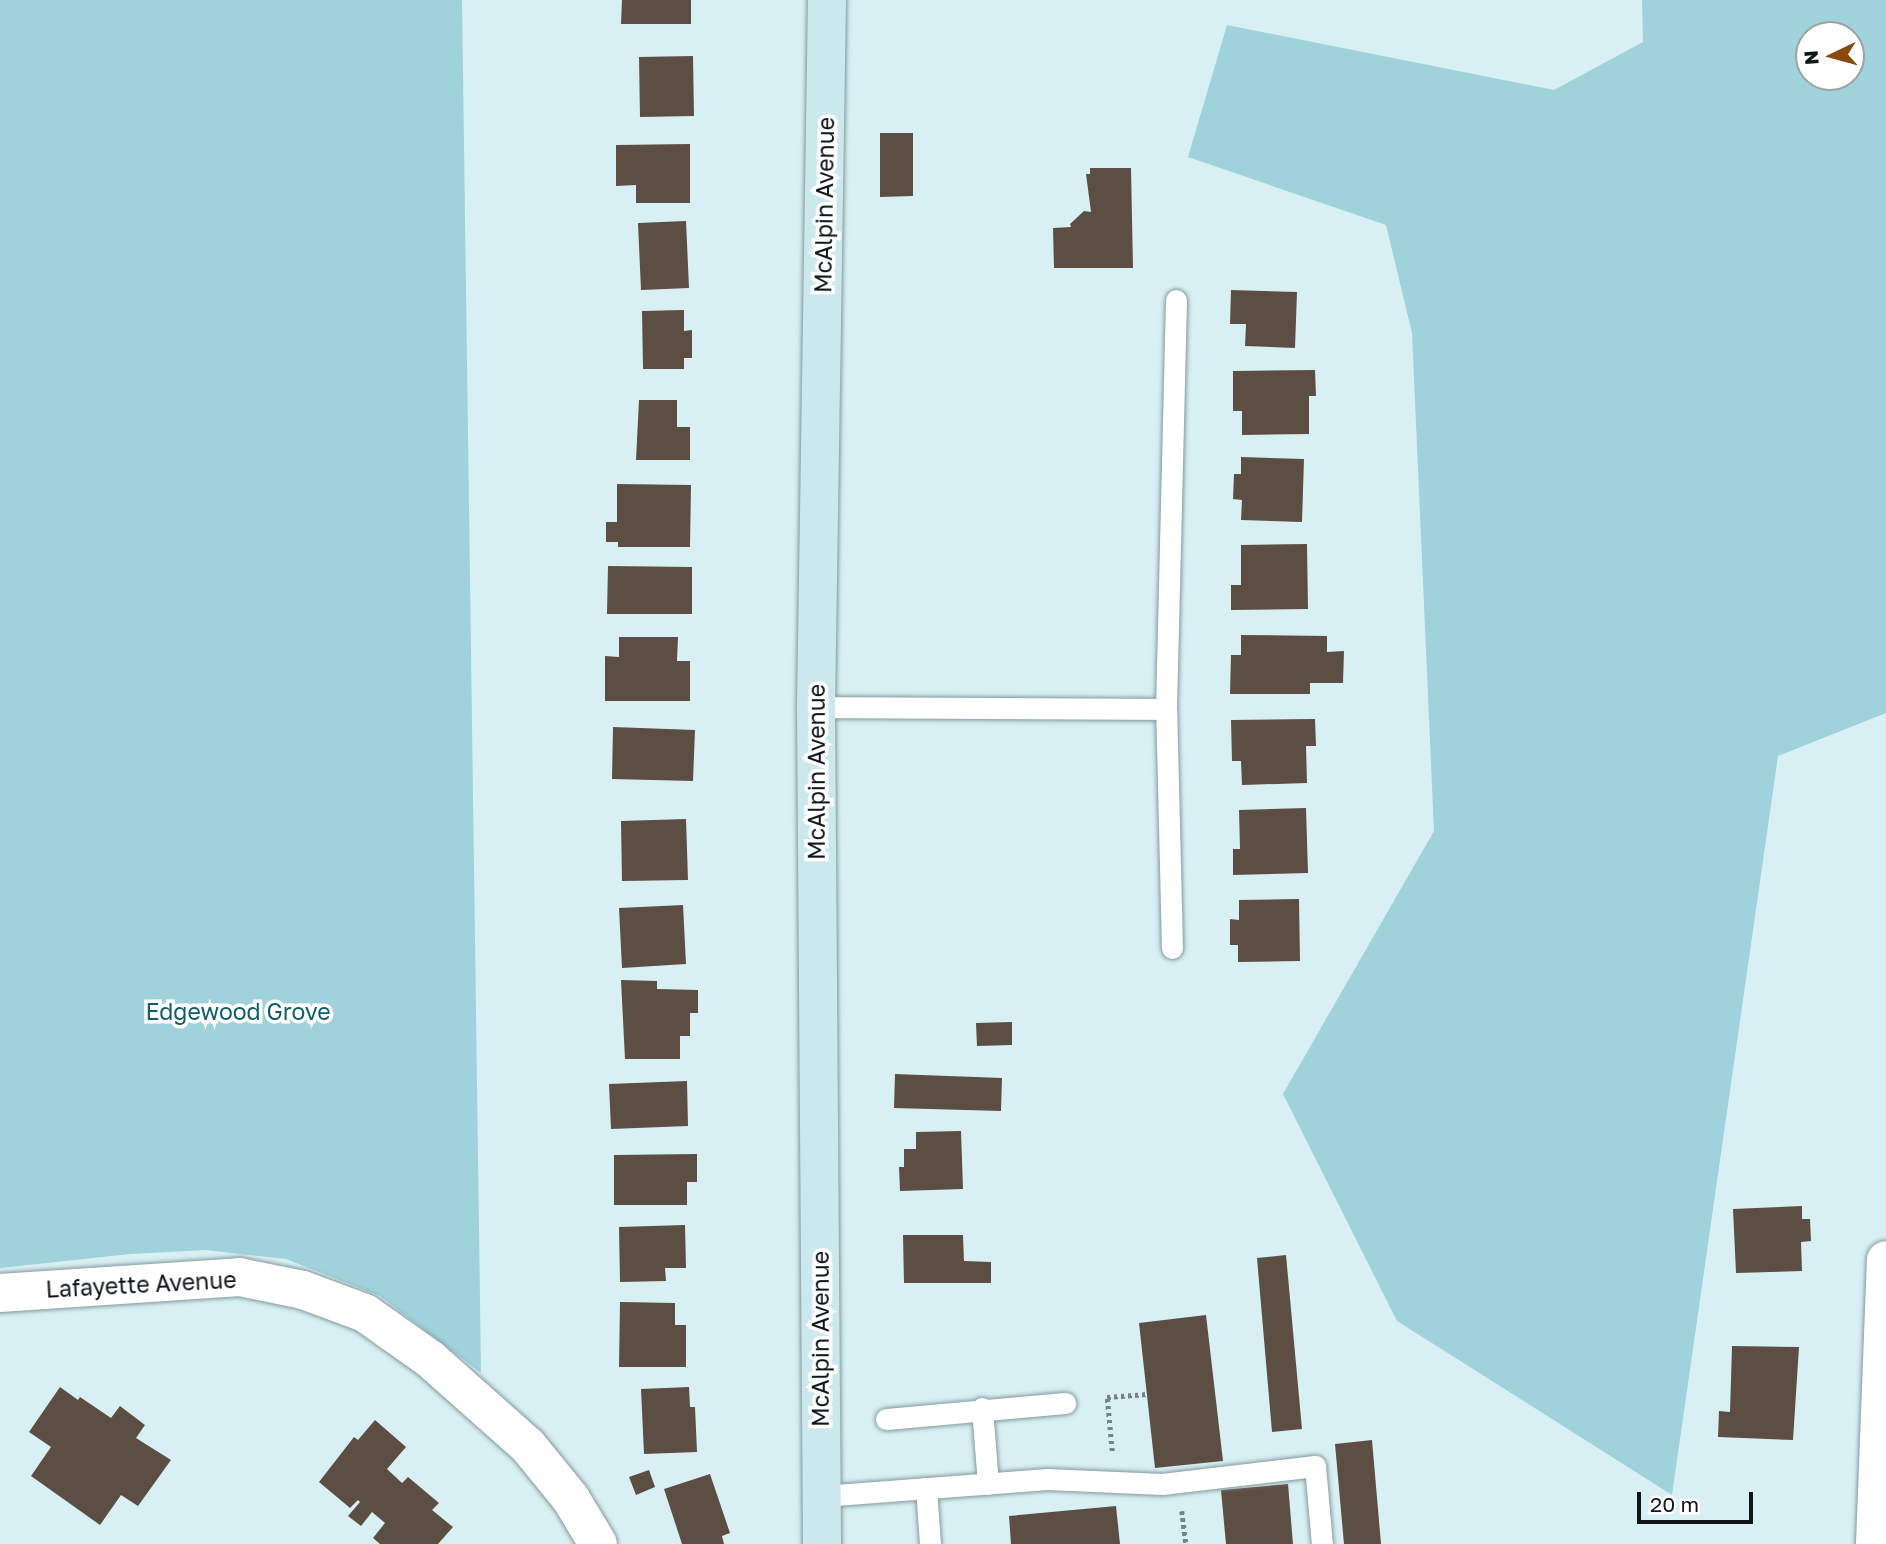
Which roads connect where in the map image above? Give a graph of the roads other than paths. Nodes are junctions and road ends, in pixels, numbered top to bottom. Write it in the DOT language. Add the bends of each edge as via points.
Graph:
graph roads {
  1 [pos="827,0"];
  2 [pos="1176,300"];
  3 [pos="816,707"];
  4 [pos="1166,709"];
  5 [pos="1172,948"];
  6 [pos="1886,1260"];
  7 [pos="0,1293"];
  8 [pos="1065,1403"];
  9 [pos="982,1408"];
  10 [pos="886,1419"];
  11 [pos="988,1483"];
  12 [pos="926,1488"];
  13 [pos="822,1496"];
  14 [pos="598,1544"];
  15 [pos="822,1544"];
  16 [pos="930,1544"];
  17 [pos="1322,1544"];
  18 [pos="1875,1544"];
  1 -- 3 [label="street, McAlpin Avenue"];
  2 -- 4 [label="lane"];
  3 -- 4 [label="lane"];
  3 -- 13 [label="street, McAlpin Avenue"];
  4 -- 5 [label="lane"];
  6 -- 18 [label="street"];
  7 -- 14 [label="street, Lafayette Avenue" via="239,1277 303,1290 365,1313 430,1359 528,1446 571,1499"];
  8 -- 9 [label="lane"];
  9 -- 10 [label="lane"];
  9 -- 11 [label="lane"];
  11 -- 12 [label="lane"];
  11 -- 17 [label="lane" via="1047,1479 1162,1484 1315,1466"];
  12 -- 13 [label="lane"];
  12 -- 16 [label="lane"];
  13 -- 15 [label="street, McAlpin Avenue"];
}
